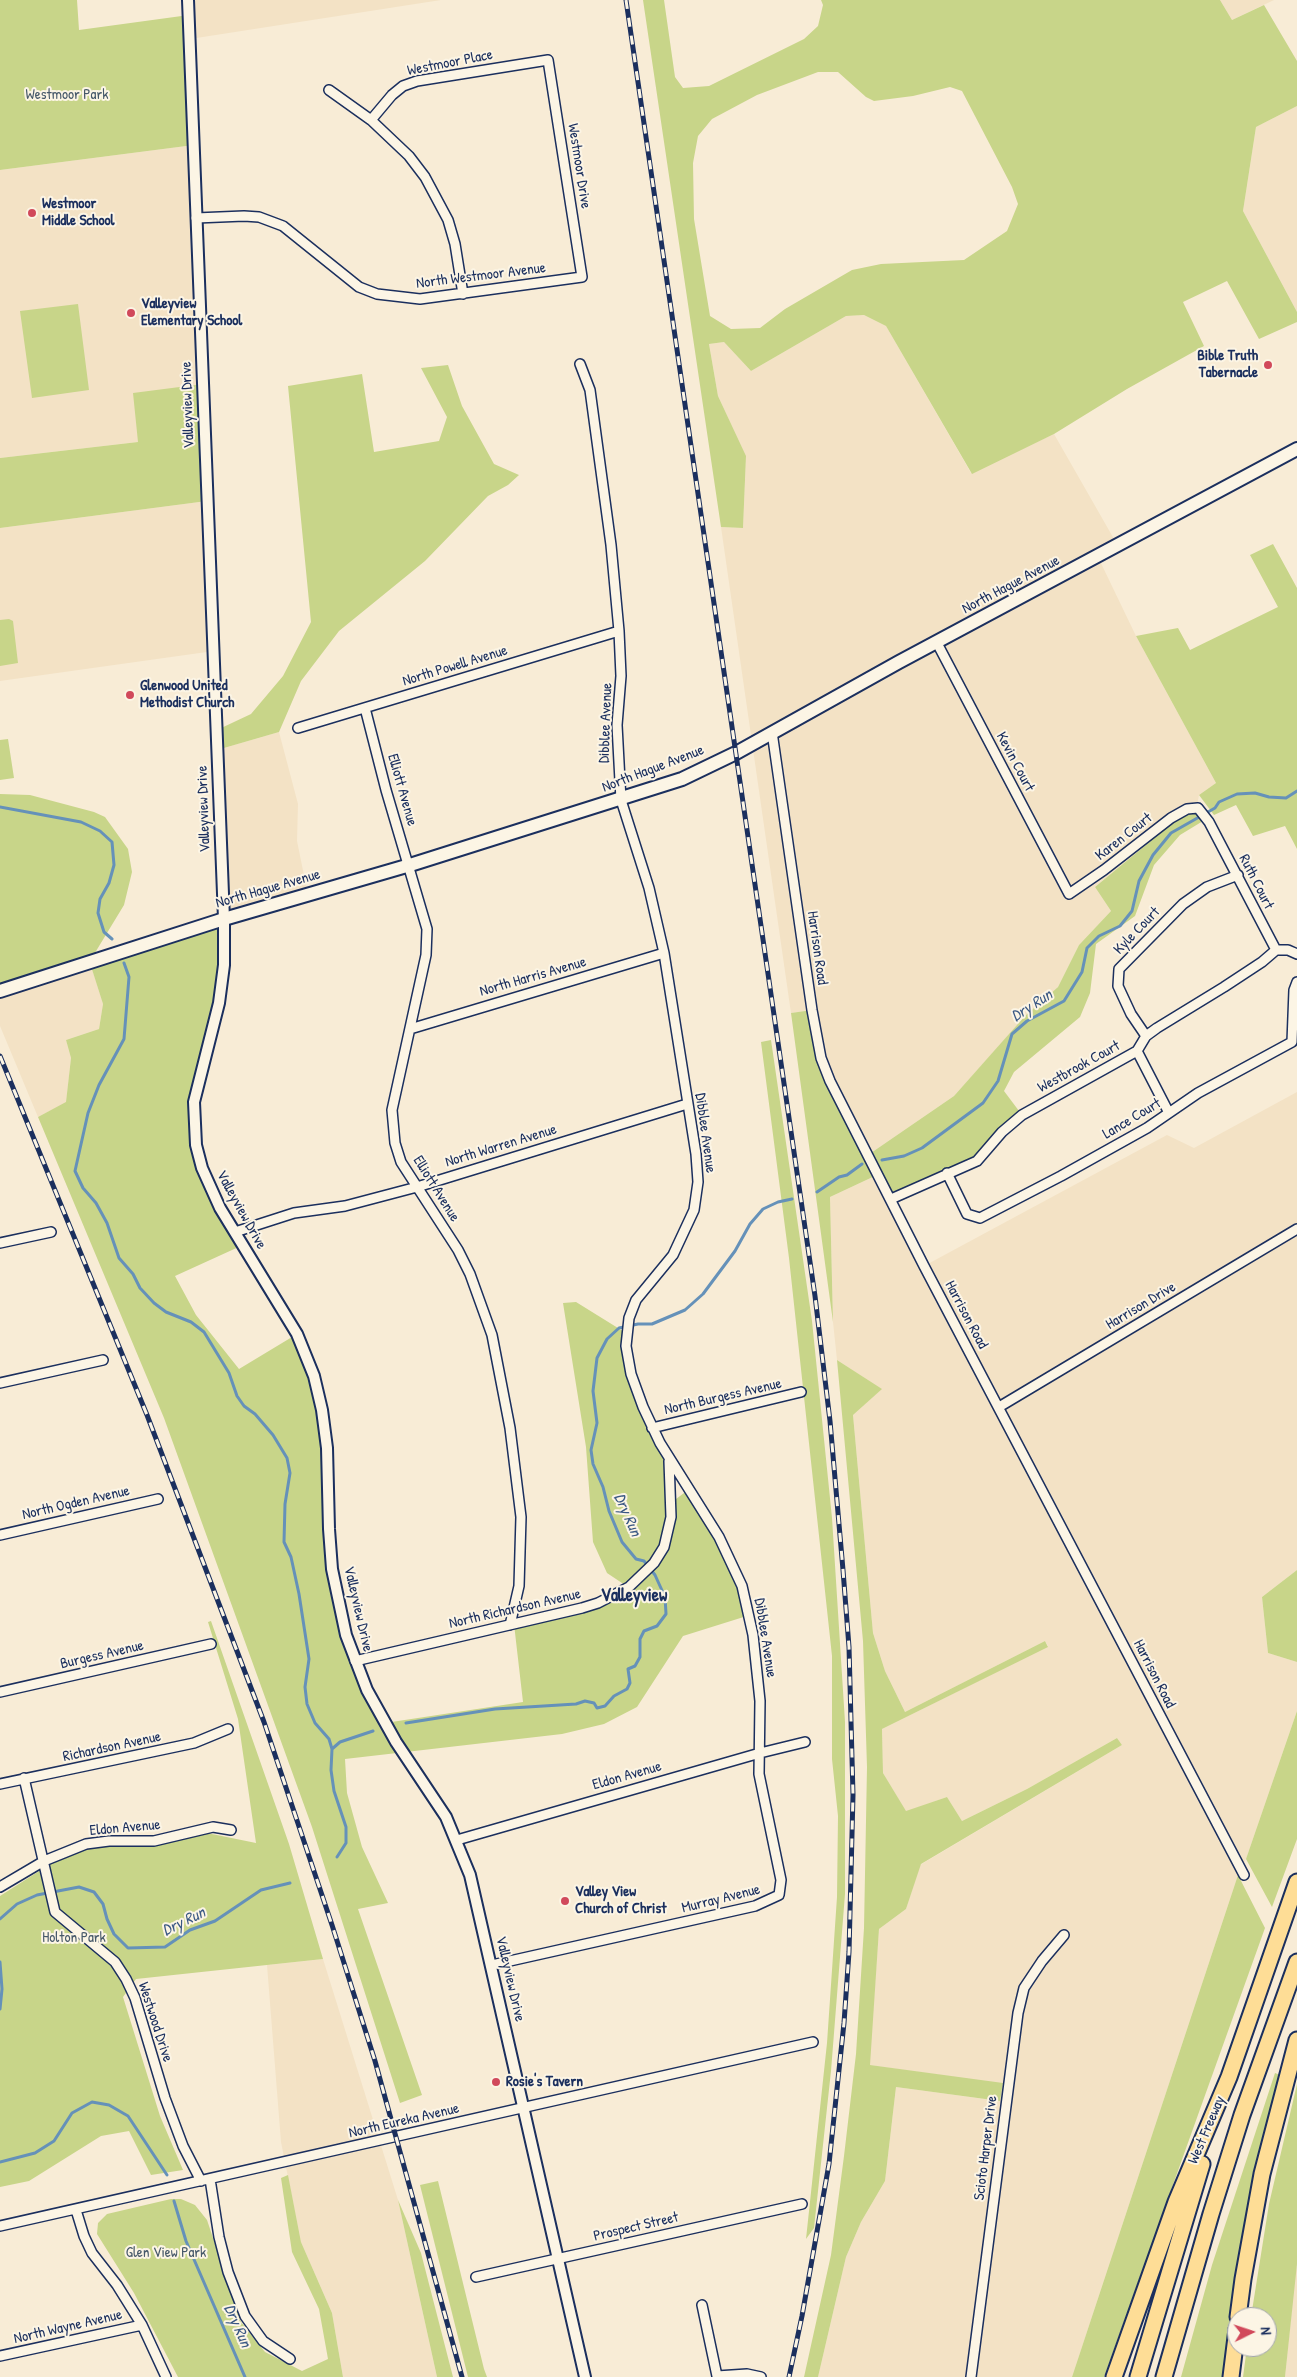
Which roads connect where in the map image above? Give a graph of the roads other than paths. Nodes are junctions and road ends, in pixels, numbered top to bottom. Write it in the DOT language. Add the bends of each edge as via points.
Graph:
graph roads {
  1 [pos="188,0"];
  2 [pos="548,60"];
  3 [pos="329,90"];
  4 [pos="371,120"];
  5 [pos="196,218"];
  6 [pos="582,277"];
  7 [pos="464,294"];
  8 [pos="580,364"];
  9 [pos="1297,449"];
  10 [pos="620,631"];
  11 [pos="937,643"];
  12 [pos="365,708"];
  13 [pos="298,728"];
  14 [pos="772,732"];
  15 [pos="621,800"];
  16 [pos="1198,808"];
  17 [pos="410,865"];
  18 [pos="1238,875"];
  19 [pos="1069,894"];
  20 [pos="224,919"];
  21 [pos="1276,950"];
  22 [pos="664,953"];
  23 [pos="1297,954"];
  24 [pos="1297,982"];
  25 [pos="0,991"];
  26 [pos="410,1028"];
  27 [pos="1146,1036"];
  28 [pos="1137,1051"];
  29 [pos="687,1104"];
  30 [pos="1169,1113"];
  31 [pos="947,1173"];
  32 [pos="417,1187"];
  33 [pos="891,1199"];
  34 [pos="1297,1228"];
  35 [pos="51,1232"];
  36 [pos="235,1232"];
  37 [pos="0,1243"];
  38 [pos="103,1360"];
  39 [pos="0,1383"];
  40 [pos="801,1392"];
  41 [pos="999,1407"];
  42 [pos="652,1428"];
  43 [pos="669,1460"];
  44 [pos="158,1499"];
  45 [pos="0,1535"];
  46 [pos="510,1625"];
  47 [pos="211,1644"];
  48 [pos="355,1661"];
  49 [pos="0,1692"];
  50 [pos="228,1729"];
  51 [pos="805,1742"];
  52 [pos="760,1753"];
  53 [pos="24,1778"];
  54 [pos="0,1784"];
  55 [pos="231,1830"];
  56 [pos="457,1840"];
  57 [pos="44,1861"];
  58 [pos="1244,1875"];
  59 [pos="1297,1882"];
  60 [pos="0,1887"];
  61 [pos="779,1895"];
  62 [pos="1064,1935"];
  63 [pos="1297,1962"];
  64 [pos="492,1965"];
  65 [pos="1297,2040"];
  66 [pos="813,2042"];
  67 [pos="1229,2076"];
  68 [pos="523,2108"];
  69 [pos="205,2180"];
  70 [pos="802,2204"];
  71 [pos="76,2210"];
  72 [pos="0,2226"];
  73 [pos="558,2259"];
  74 [pos="476,2277"];
  75 [pos="702,2305"];
  76 [pos="1239,2307"];
  77 [pos="142,2325"];
  78 [pos="0,2356"];
  79 [pos="1234,2357"];
  80 [pos="290,2359"];
  81 [pos="166,2377"];
  82 [pos="585,2377"];
  83 [pos="761,2377"];
  84 [pos="971,2377"];
  85 [pos="1114,2377"];
  86 [pos="1138,2377"];
  87 [pos="1164,2377"];
  88 [pos="1231,2377"];
  1 -- 5 [label="street, Valleyview Drive"];
  2 -- 4 [label="street, Westmoor Place" via="417,81 392,95"];
  2 -- 6 [label="street, Westmoor Drive"];
  3 -- 4 [label="street"];
  4 -- 7 [label="street" via="410,156 438,198 455,244"];
  5 -- 7 [label="street, North Westmoor Avenue" via="259,217 283,226 359,287 377,294 420,299"];
  5 -- 20 [label="street, Valleyview Drive"];
  6 -- 7 [label="street, North Westmoor Avenue"];
  8 -- 10 [label="street, Dibblee Avenue" via="590,390"];
  9 -- 11 [label="main road, North Hague Avenue"];
  10 -- 12 [label="street, North Powell Avenue"];
  10 -- 15 [label="street, Dibblee Avenue" via="617,724"];
  11 -- 14 [label="main road, North Hague Avenue"];
  11 -- 19 [label="street, Kevin Court"];
  12 -- 13 [label="street, North Powell Avenue"];
  12 -- 17 [label="street, Elliott Avenue"];
  14 -- 15 [label="main road, North Hague Avenue" via="690,775"];
  14 -- 33 [label="street, Harrison Road" via="821,1058 840,1103"];
  15 -- 17 [label="main road, North Hague Avenue"];
  15 -- 22 [label="street, Dibblee Avenue" via="649,888"];
  16 -- 18 [label="street, Ruth Court"];
  16 -- 19 [label="street, Karen Court" via="1188,809 1171,818"];
  17 -- 20 [label="main road, North Hague Avenue"];
  17 -- 26 [label="street, Elliott Avenue" via="425,916 427,942"];
  18 -- 21 [label="street, Ruth Court"];
  18 -- 27 [label="street, Kyle Court" via="1207,887 1183,904 1119,969 1118,986"];
  20 -- 25 [label="main road, North Hague Avenue"];
  20 -- 36 [label="street, Valleyview Drive" via="220,994 196,1088 193,1116 202,1168"];
  21 -- 23 [label="street"];
  21 -- 27 [label="street, Westbrook Court"];
  22 -- 26 [label="street, North Harris Avenue"];
  22 -- 29 [label="street, Dibblee Avenue"];
  24 -- 30 [label="street, Lance Court" via="1292,1042 1198,1093"];
  26 -- 32 [label="street, Elliott Avenue" via="392,1110 395,1143 401,1162"];
  27 -- 28 [label="street, Westbrook Court"];
  28 -- 30 [label="street"];
  28 -- 31 [label="street, Westbrook Court" via="1022,1115 977,1161"];
  29 -- 32 [label="street, North Warren Avenue"];
  29 -- 42 [label="street, Dibblee Avenue" via="698,1182 694,1210 674,1255 636,1300 626,1333 631,1374"];
  30 -- 31 [label="street, Lance Court" via="980,1218 966,1214"];
  31 -- 33 [label="street, Westbrook Court"];
  32 -- 36 [label="street, North Warren Avenue" via="345,1206 294,1213"];
  32 -- 46 [label="street, Elliott Avenue" via="470,1274 492,1335 502,1377 521,1538 519,1586"];
  33 -- 41 [label="street, Harrison Road"];
  34 -- 41 [label="street, Harrison Drive"];
  35 -- 37 [label="street"];
  36 -- 48 [label="street, Valleyview Drive" via="297,1334 314,1376 327,1448 332,1569 339,1608"];
  38 -- 39 [label="street"];
  40 -- 42 [label="street, North Burgess Avenue"];
  41 -- 58 [label="street, Harrison Road"];
  42 -- 43 [label="street, Dibblee Avenue"];
  43 -- 46 [label="street, North Richardson Avenue" via="671,1516 664,1547 647,1571 629,1587 598,1603"];
  43 -- 52 [label="street, Dibblee Avenue" via="720,1536 742,1586 755,1653 760,1701"];
  44 -- 45 [label="street, North Ogden Avenue"];
  46 -- 48 [label="street, North Richardson Avenue"];
  47 -- 49 [label="street, Burgess Avenue"];
  48 -- 56 [label="street, Valleyview Drive" via="385,1723"];
  50 -- 53 [label="street, Richardson Avenue" via="186,1745"];
  51 -- 52 [label="street, Eldon Avenue"];
  52 -- 56 [label="street, Eldon Avenue"];
  52 -- 61 [label="street, Dibblee Avenue" via="759,1774 782,1880"];
  53 -- 54 [label="street, Richardson Avenue"];
  53 -- 57 [label="street, Westwood Drive"];
  55 -- 57 [label="street, Eldon Avenue" via="213,1827 154,1841 86,1844"];
  56 -- 64 [label="street, Valleyview Drive" via="470,1874"];
  57 -- 60 [label="street, Eldon Avenue"];
  57 -- 69 [label="street, Westwood Drive" via="55,1912 115,1962 126,1979 183,2146"];
  59 -- 67 [label="highway, West Freeway"];
  61 -- 64 [label="street, Murray Avenue" via="755,1906"];
  62 -- 84 [label="street, Scioto Harper Drive" via="1024,1988 1018,2013"];
  63 -- 87 [label="highway" via="1216,2196"];
  64 -- 68 [label="street, Valleyview Drive"];
  65 -- 76 [label="highway" via="1262,2174"];
  66 -- 68 [label="street, North Eureka Avenue"];
  67 -- 85 [label="highway, West Freeway" via="1176,2202"];
  67 -- 86 [label="highway"];
  68 -- 69 [label="street, North Eureka Avenue"];
  68 -- 73 [label="street, Valleyview Drive"];
  69 -- 71 [label="street, North Eureka Avenue"];
  69 -- 80 [label="street, Westwood Drive" via="228,2272 245,2316 263,2341"];
  70 -- 73 [label="street, Prospect Street"];
  71 -- 72 [label="street, North Eureka Avenue"];
  71 -- 77 [label="street" via="92,2253"];
  73 -- 74 [label="street, Prospect Street"];
  73 -- 82 [label="street, Valleyview Drive"];
  75 -- 83 [label="street" via="717,2376 747,2374"];
  77 -- 78 [label="street, North Wayne Avenue"];
  77 -- 81 [label="street"];
  79 -- 88 [label="highway"];
}
